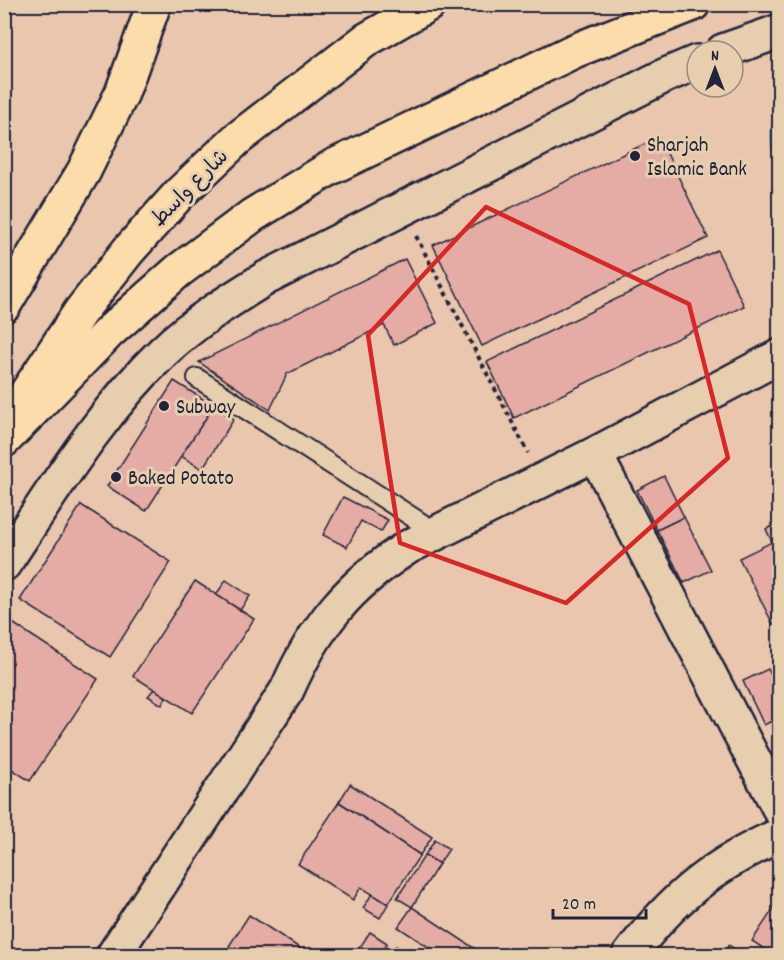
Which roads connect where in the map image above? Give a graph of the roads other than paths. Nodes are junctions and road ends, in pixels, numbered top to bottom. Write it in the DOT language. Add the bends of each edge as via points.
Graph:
graph roads {
  1 [pos="154,4"];
  2 [pos="429,4"];
  3 [pos="693,4"];
  4 [pos="780,31"];
  5 [pos="745,43"];
  6 [pos="685,67"];
  7 [pos="4,305"];
  8 [pos="780,356"];
  9 [pos="197,378"];
  10 [pos="4,427"];
  11 [pos="4,440"];
  12 [pos="595,453"];
  13 [pos="437,533"];
  14 [pos="4,564"];
  15 [pos="780,810"];
  16 [pos="780,835"];
  17 [pos="113,956"];
  18 [pos="629,956"];
  1 -- 7 [label="main road" via="122,93 84,171"];
  2 -- 10 [label="main road, شارع واسط" via="366,40 237,139 180,193 80,312"];
  3 -- 11 [label="main road" via="574,51 342,162 253,215 178,271 109,332"];
  4 -- 5 [label="street"];
  6 -- 14 [label="street" via="266,278 212,312 164,351 123,395"];
  8 -- 12 [label="street"];
  9 -- 13 [label="lane"];
  12 -- 13 [label="street"];
  12 -- 15 [label="street"];
  13 -- 17 [label="street" via="287,690"];
  16 -- 18 [label="street" via="712,870 648,929"];
}
